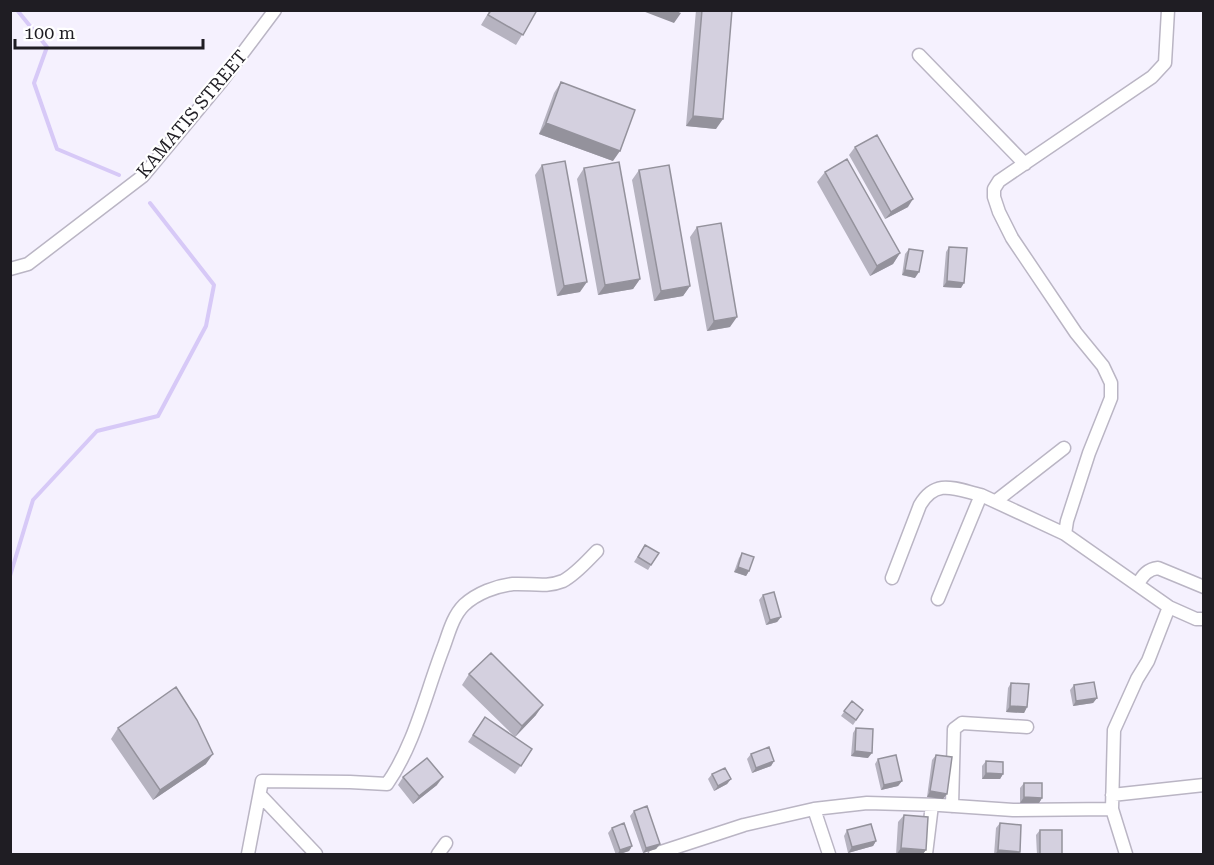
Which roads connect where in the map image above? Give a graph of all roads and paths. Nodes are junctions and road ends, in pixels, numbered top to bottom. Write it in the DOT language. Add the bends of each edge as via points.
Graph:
graph roads {
  1 [pos="275,10"];
  2 [pos="1168,10"];
  3 [pos="919,55"];
  4 [pos="1025,164"];
  5 [pos="10,269"];
  6 [pos="1064,448"];
  7 [pos="981,495"];
  8 [pos="996,501"];
  9 [pos="1065,534"];
  10 [pos="597,551"];
  11 [pos="892,578"];
  12 [pos="1138,584"];
  13 [pos="1203,587"];
  14 [pos="938,599"];
  15 [pos="1169,607"];
  16 [pos="1203,619"];
  17 [pos="1027,727"];
  18 [pos="1203,785"];
  19 [pos="260,795"];
  20 [pos="1112,795"];
  21 [pos="932,804"];
  22 [pos="952,806"];
  23 [pos="814,809"];
  24 [pos="1112,809"];
  25 [pos="446,843"];
  26 [pos="248,855"];
  27 [pos="316,855"];
  28 [pos="438,855"];
  29 [pos="656,855"];
  30 [pos="829,855"];
  31 [pos="926,855"];
  32 [pos="1125,855"];
  1 -- 5 [label="street, KAMATIS STREET" via="143,176 28,264"];
  2 -- 4 [label="street" via="1165,63 1152,77"];
  3 -- 4 [label="street"];
  4 -- 9 [label="street" via="999,181 994,189 999,212 1012,238 1111,383 1111,398 1089,453"];
  6 -- 8 [label="street"];
  7 -- 8 [label="street"];
  7 -- 11 [label="street" via="943,487 926,494"];
  7 -- 14 [label="street"];
  8 -- 9 [label="street"];
  9 -- 12 [label="street"];
  10 -- 19 [label="street" via="563,581 546,586 513,584 490,589 464,606 456,615 405,756 387,784 262,781"];
  12 -- 13 [label="street" via="1144,575 1158,568"];
  12 -- 15 [label="street"];
  15 -- 16 [label="street"];
  15 -- 20 [label="street" via="1114,730"];
  17 -- 22 [label="street" via="962,723 956,726"];
  18 -- 20 [label="street"];
  19 -- 26 [label="street"];
  19 -- 27 [label="street"];
  20 -- 24 [label="street"];
  21 -- 22 [label="street"];
  21 -- 23 [label="street" via="867,802"];
  21 -- 31 [label="street"];
  22 -- 24 [label="street"];
  23 -- 29 [label="street" via="744,825"];
  23 -- 30 [label="street"];
  24 -- 32 [label="street"];
  25 -- 28 [label="street"];
}
